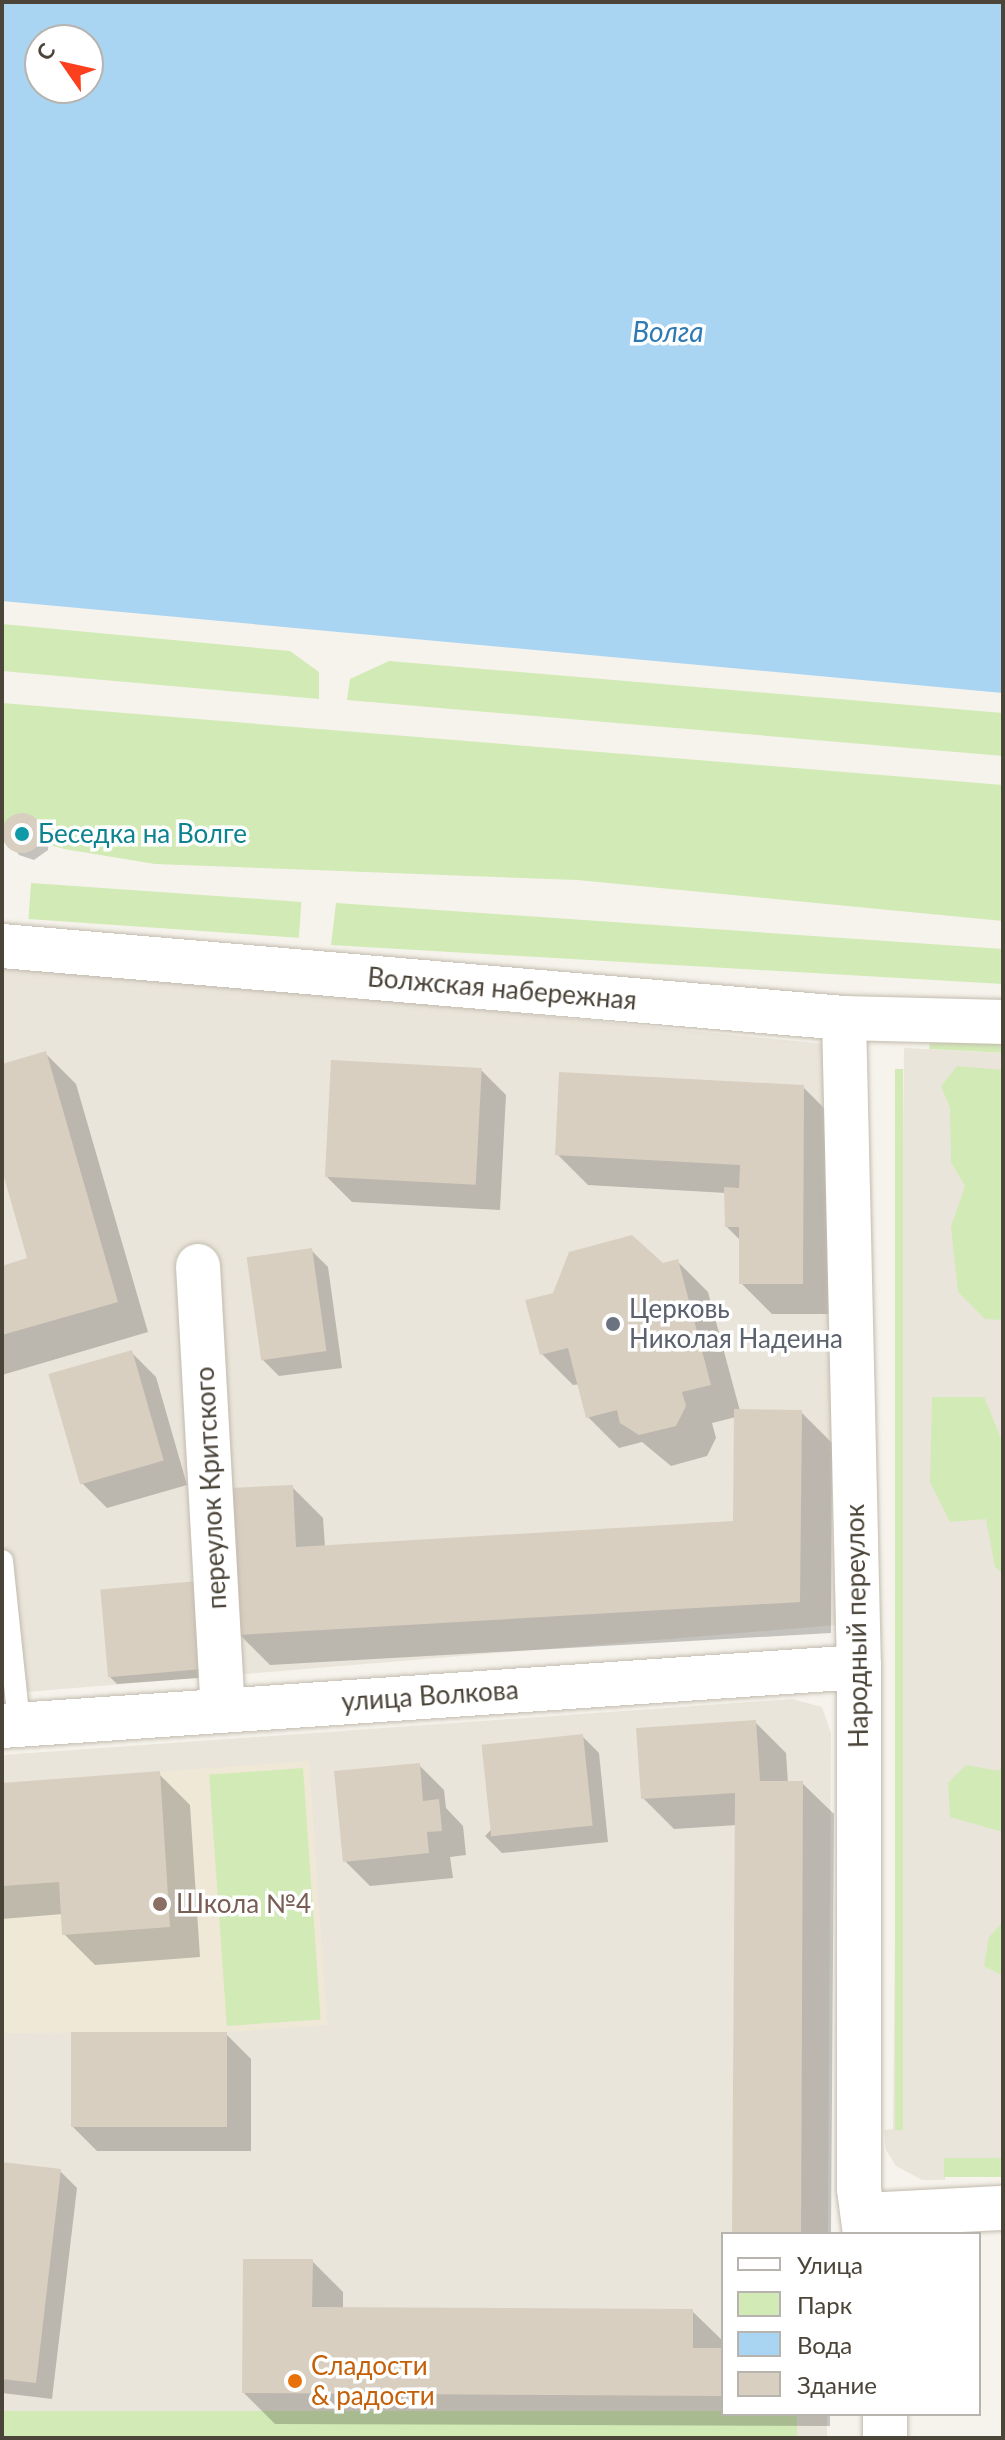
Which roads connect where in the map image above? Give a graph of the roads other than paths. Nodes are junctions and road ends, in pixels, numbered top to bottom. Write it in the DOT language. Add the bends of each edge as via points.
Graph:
graph roads {
  1 [pos="2,946"];
  2 [pos="844,1018"];
  3 [pos="1003,1022"];
  4 [pos="198,1266"];
  5 [pos="2,1561"];
  6 [pos="859,1667"];
  7 [pos="223,1710"];
  8 [pos="11,1725"];
  9 [pos="1003,2208"];
  10 [pos="1003,2217"];
  11 [pos="864,2224"];
  12 [pos="977,2232"];
  13 [pos="885,2416"];
  14 [pos="885,2438"];
  1 -- 2 [label="street, Волжская набережная"];
  2 -- 3 [label="street, Волжская набережная"];
  2 -- 6 [label="street, Народный переулок"];
  4 -- 7 [label="street, переулок Критского"];
  5 -- 8 [label="lane"];
  6 -- 7 [label="street, улица Волкова"];
  6 -- 11 [label="street, Народный переулок"];
  7 -- 8 [label="street, улица Волкова"];
  9 -- 11 [label="street"];
  10 -- 12 [label="street"];
  13 -- 14 [label="street"];
}
